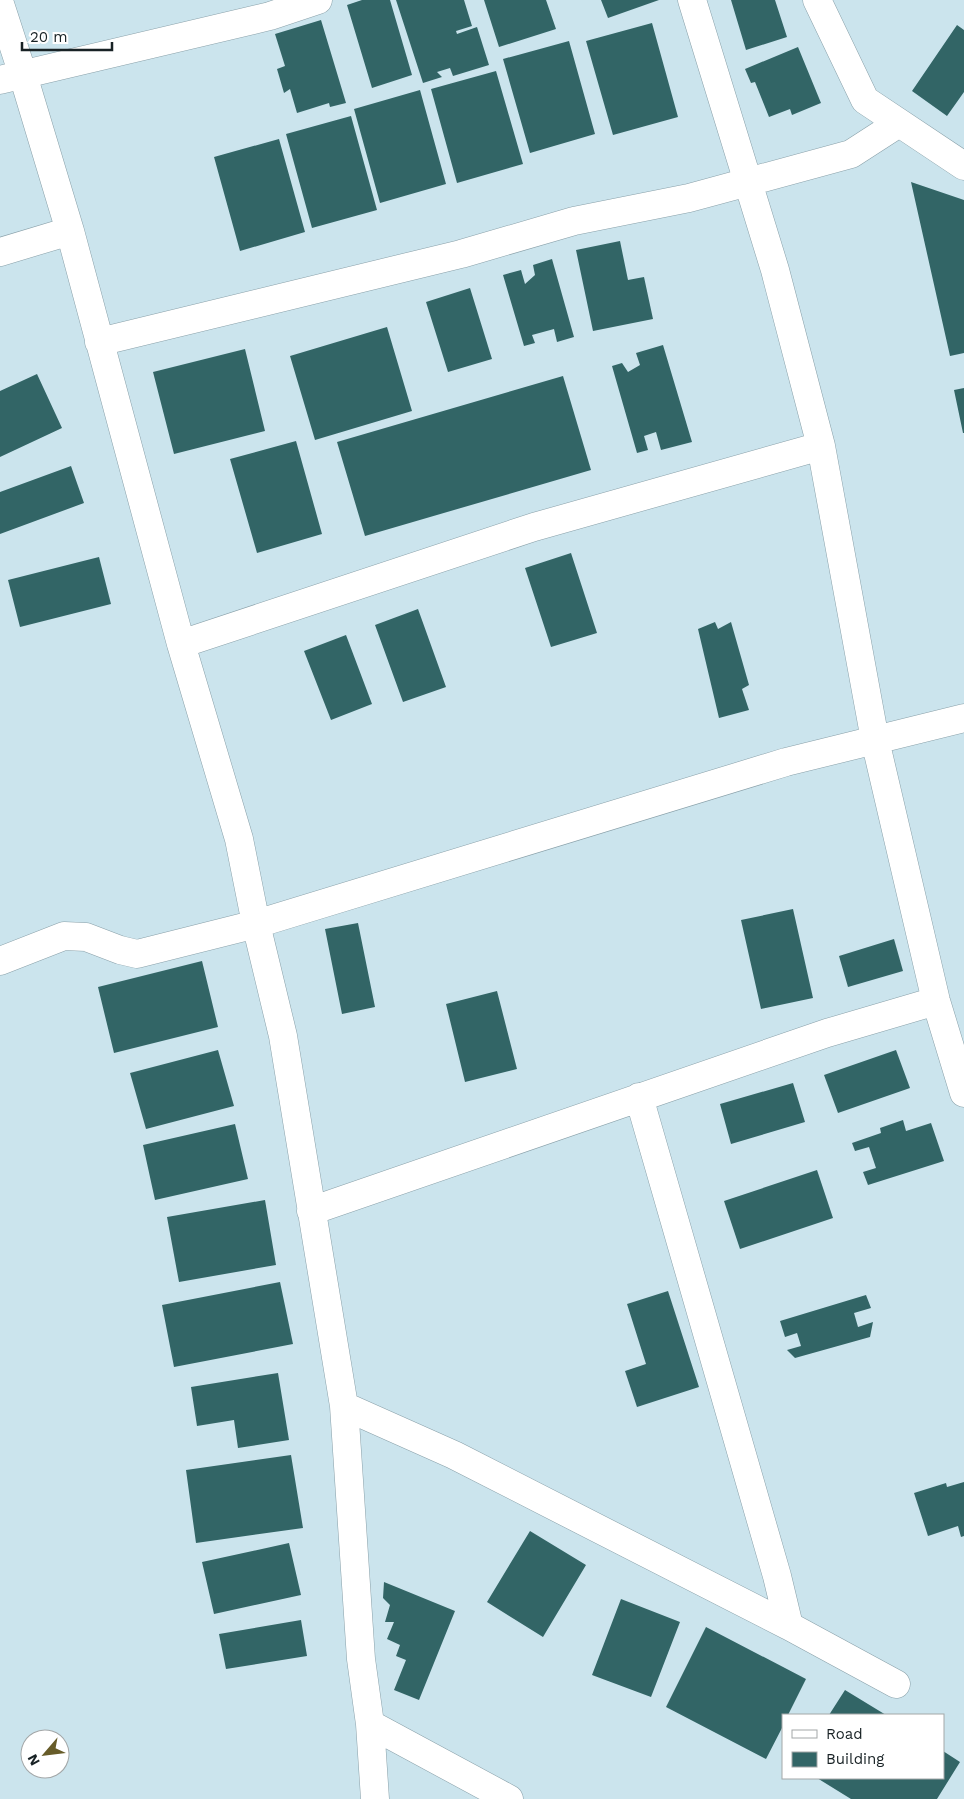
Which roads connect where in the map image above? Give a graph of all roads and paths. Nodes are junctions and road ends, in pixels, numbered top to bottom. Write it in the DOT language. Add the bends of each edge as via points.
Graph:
graph roads {
  1 [pos="318,0"];
  2 [pos="692,0"];
  3 [pos="817,0"];
  4 [pos="0,4"];
  5 [pos="12,77"];
  6 [pos="899,123"];
  7 [pos="964,166"];
  8 [pos="748,182"];
  9 [pos="70,232"];
  10 [pos="0,252"];
  11 [pos="99,342"];
  12 [pos="821,446"];
  13 [pos="181,644"];
  14 [pos="964,718"];
  15 [pos="875,740"];
  16 [pos="256,924"];
  17 [pos="0,962"];
  18 [pos="936,1001"];
  19 [pos="964,1093"];
  20 [pos="639,1098"];
  21 [pos="311,1211"];
  22 [pos="344,1406"];
  23 [pos="789,1626"];
  24 [pos="896,1684"];
  25 [pos="370,1724"];
  26 [pos="375,1799"];
  27 [pos="509,1799"];
  1 -- 5 [label="street" via="270,16"];
  2 -- 8 [label="street"];
  3 -- 6 [label="street" via="865,100"];
  4 -- 5 [label="street"];
  5 -- 9 [label="street"];
  6 -- 7 [label="street"];
  6 -- 8 [label="street" via="851,154"];
  8 -- 11 [label="street" via="689,198 574,220 461,254"];
  8 -- 12 [label="street" via="775,270"];
  9 -- 10 [label="street"];
  9 -- 11 [label="street"];
  11 -- 13 [label="street"];
  12 -- 13 [label="street" via="534,527"];
  12 -- 15 [label="street"];
  13 -- 16 [label="street" via="239,839"];
  14 -- 15 [label="street"];
  15 -- 16 [label="street" via="786,762"];
  15 -- 18 [label="street"];
  16 -- 17 [label="street" via="136,954 86,937 64,936"];
  16 -- 21 [label="street" via="283,1036"];
  18 -- 19 [label="street"];
  18 -- 20 [label="street" via="827,1033"];
  20 -- 21 [label="street"];
  20 -- 23 [label="street"];
  21 -- 22 [label="street"];
  22 -- 23 [label="street" via="454,1456"];
  22 -- 25 [label="street" via="361,1659"];
  23 -- 24 [label="street"];
  25 -- 26 [label="street"];
  25 -- 27 [label="street"];
}
